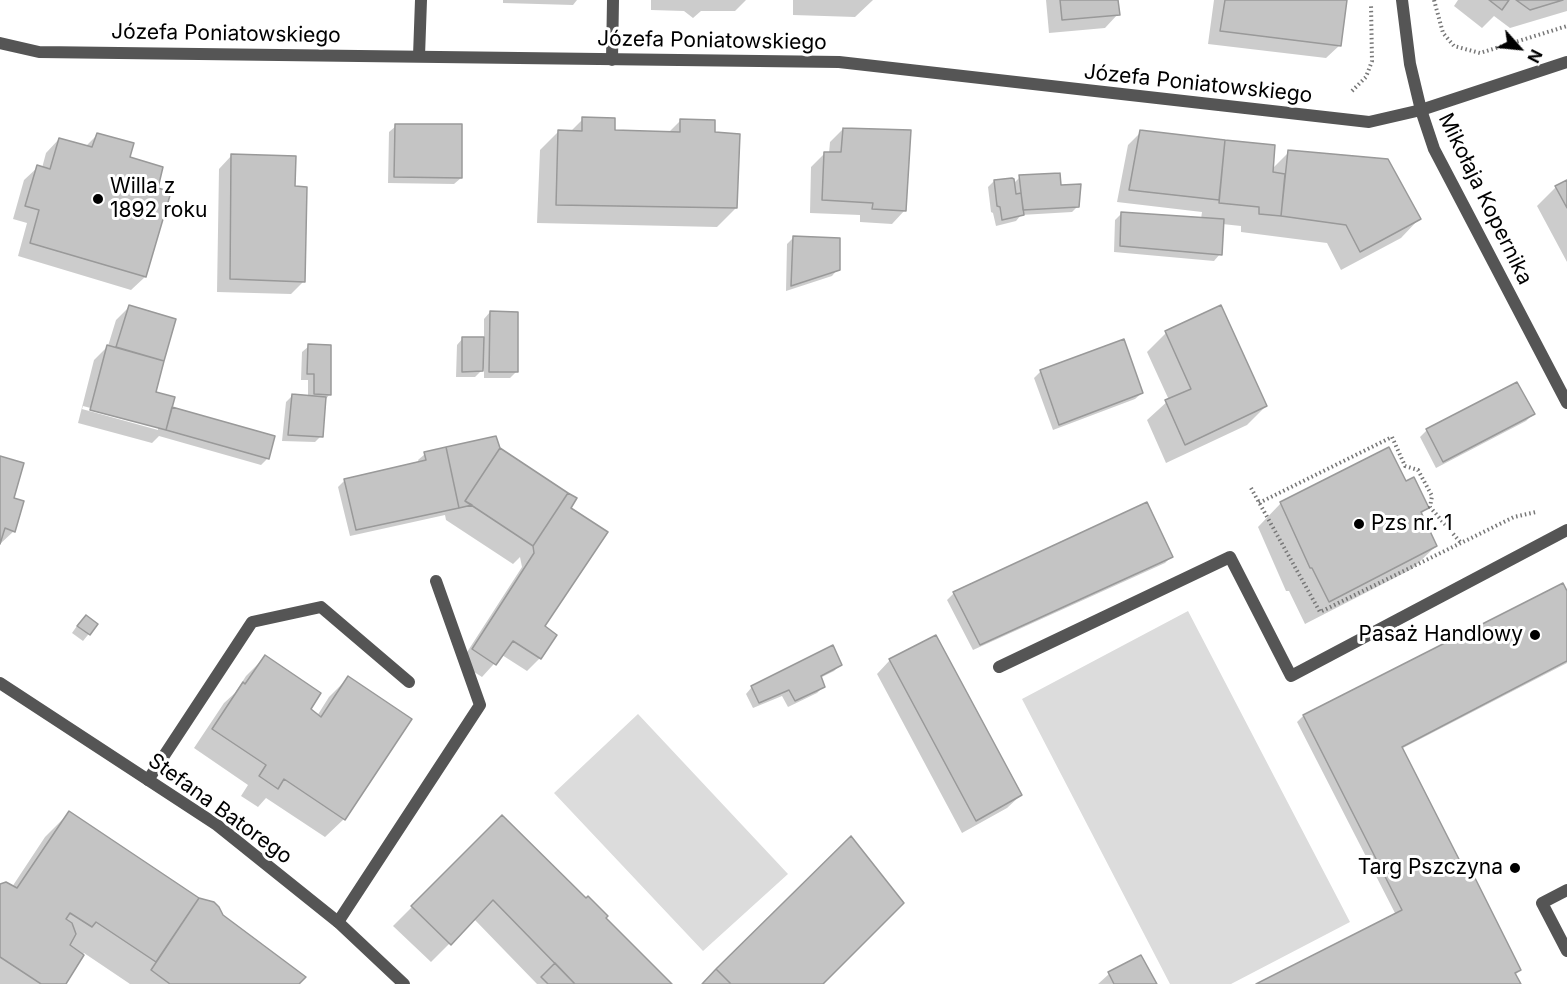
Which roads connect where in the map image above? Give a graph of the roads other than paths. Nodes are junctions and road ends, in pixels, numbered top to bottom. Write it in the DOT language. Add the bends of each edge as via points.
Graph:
graph roads {
  1 [pos="421,0"];
  2 [pos="613,0"];
  3 [pos="1402,0"];
  4 [pos="0,43"];
  5 [pos="419,56"];
  6 [pos="612,60"];
  7 [pos="1567,62"];
  8 [pos="1420,110"];
  9 [pos="1567,403"];
  10 [pos="1567,530"];
  11 [pos="436,580"];
  12 [pos="999,667"];
  13 [pos="409,682"];
  14 [pos="0,683"];
  15 [pos="148,780"];
  16 [pos="1567,890"];
  17 [pos="338,922"];
  18 [pos="1567,951"];
  19 [pos="404,984"];
  1 -- 5 [label="street"];
  2 -- 6 [label="street"];
  3 -- 8 [label="street, Mikołaja Kopernika" via="1404,31"];
  4 -- 5 [label="street, Józefa Poniatowskiego" via="39,52"];
  5 -- 6 [label="street, Józefa Poniatowskiego"];
  6 -- 8 [label="street, Józefa Poniatowskiego" via="839,62 1369,123"];
  7 -- 8 [label="street, Józefa Poniatowskiego"];
  8 -- 9 [label="street, Mikołaja Kopernika" via="1454,190"];
  10 -- 12 [label="street" via="1291,676 1230,557"];
  11 -- 17 [label="street" via="480,705"];
  13 -- 15 [label="street" via="321,607 252,622"];
  14 -- 15 [label="street, Stefana Batorego"];
  15 -- 17 [label="street, Stefana Batorego" via="217,825"];
  16 -- 18 [label="street" via="1542,903"];
  17 -- 19 [label="street, Stefana Batorego"];
}
